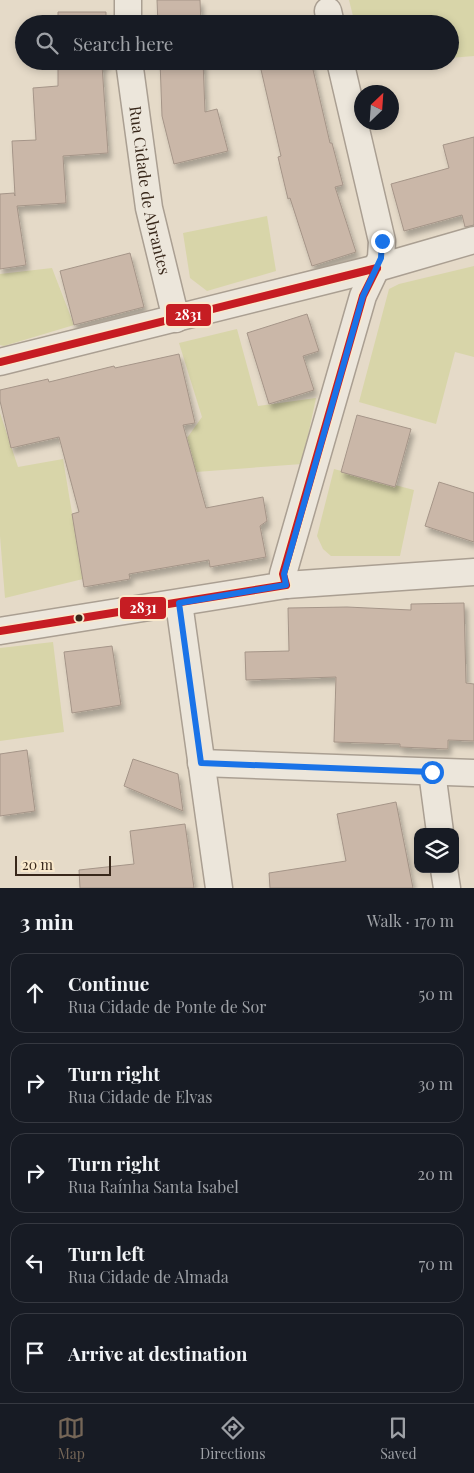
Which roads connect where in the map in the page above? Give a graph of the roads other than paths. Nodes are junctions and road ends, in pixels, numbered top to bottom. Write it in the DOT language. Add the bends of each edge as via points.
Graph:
graph roads {
  1 [pos="128,0"];
  2 [pos="128,15"];
  3 [pos="130,70"];
  4 [pos="342,70"];
  5 [pos="474,240"];
  6 [pos="376,268"];
  7 [pos="176,318"];
  8 [pos="0,362"];
  9 [pos="474,572"];
  10 [pos="286,585"];
  11 [pos="179,603"];
  12 [pos="0,631"];
  13 [pos="201,763"];
  14 [pos="432,772"];
  15 [pos="474,773"];
  16 [pos="439,828"];
  17 [pos="445,873"];
  18 [pos="219,888"];
  19 [pos="447,888"];
  1 -- 2 [label="street"];
  3 -- 7 [label="street, Rua Cidade de Abrantes" via="149,208"];
  4 -- 6 [label="street" via="382,241 381,258"];
  5 -- 6 [label="street"];
  6 -- 7 [label="street"];
  6 -- 10 [label="street" via="363,296 284,574"];
  7 -- 8 [label="street"];
  9 -- 10 [label="street"];
  10 -- 11 [label="street"];
  11 -- 12 [label="street"];
  11 -- 13 [label="street"];
  13 -- 14 [label="street"];
  13 -- 18 [label="street"];
  14 -- 15 [label="street"];
  14 -- 16 [label="street"];
  17 -- 19 [label="street"];
}
